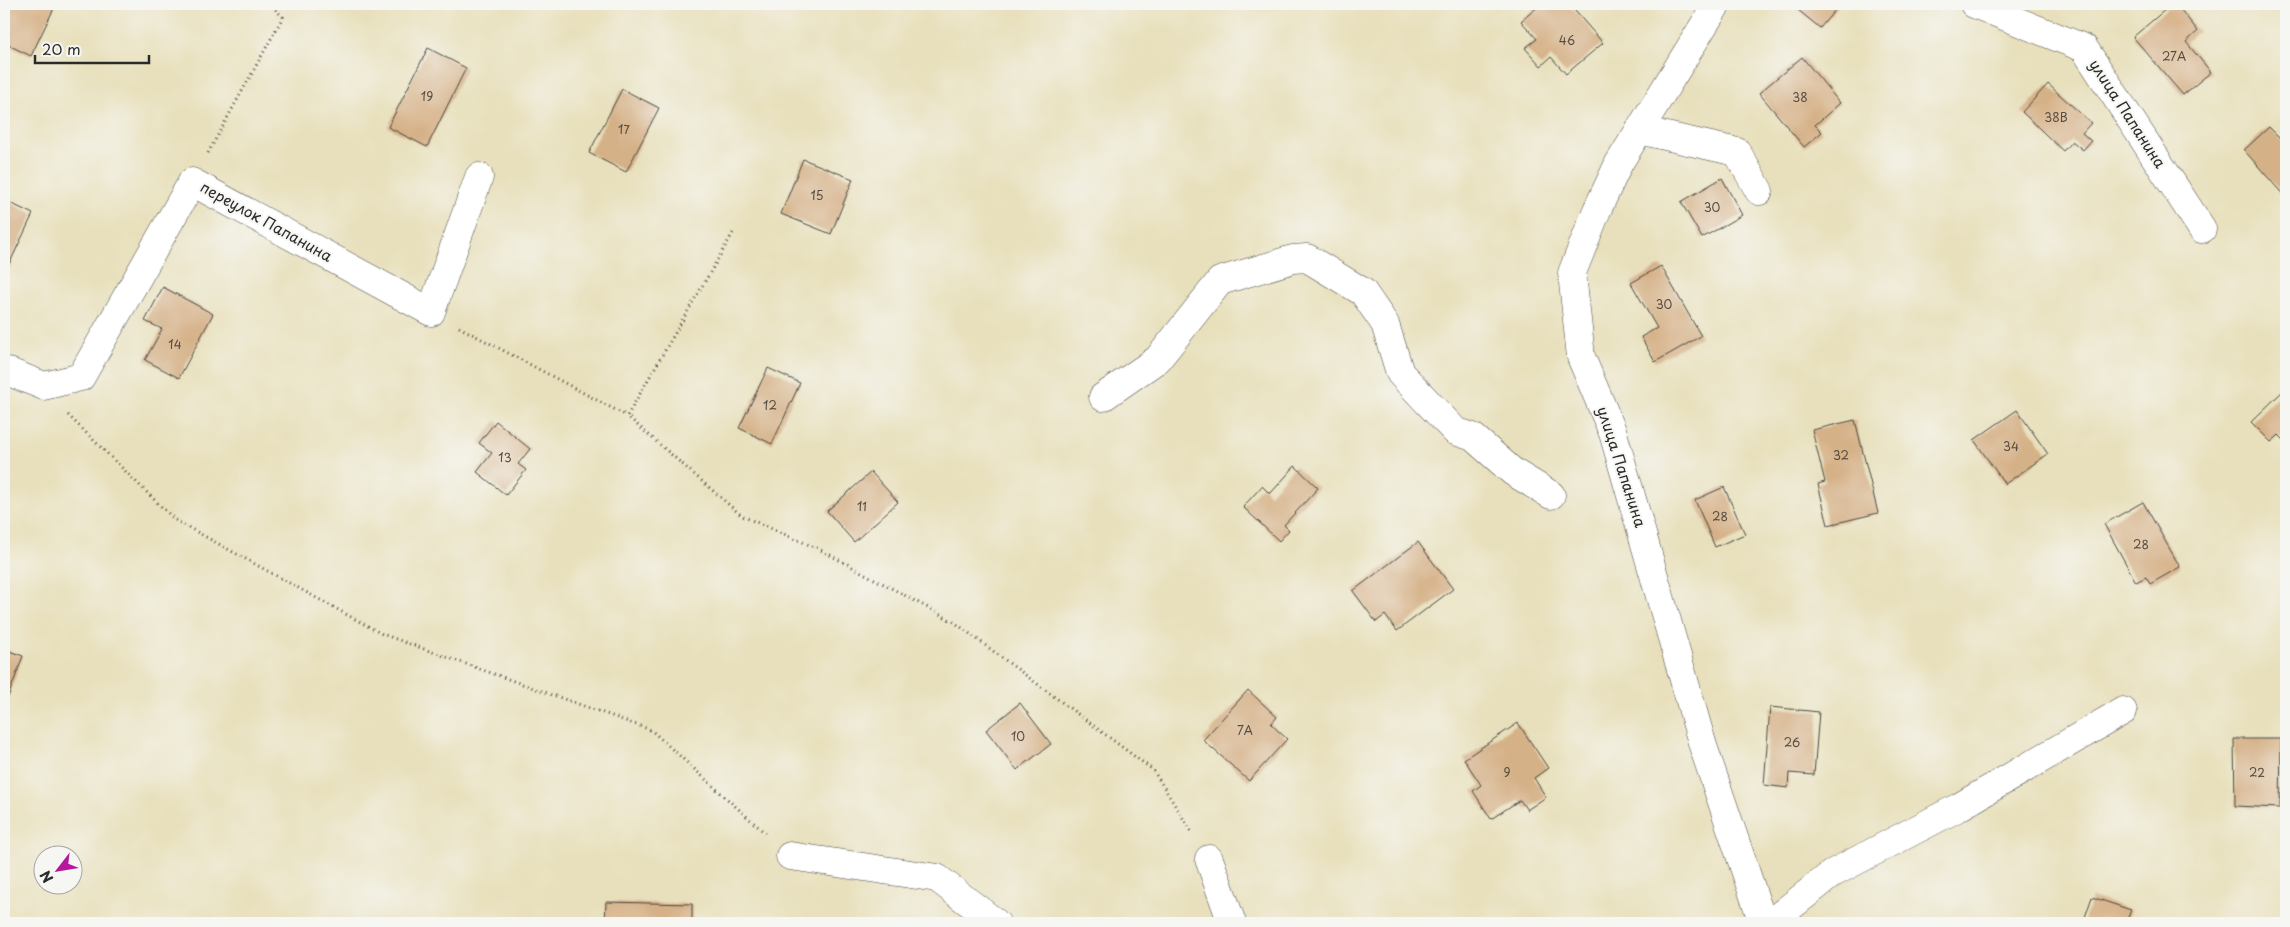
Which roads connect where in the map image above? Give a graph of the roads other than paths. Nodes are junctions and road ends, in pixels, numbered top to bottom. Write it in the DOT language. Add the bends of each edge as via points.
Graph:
graph roads {
  1 [pos="1716,4"];
  2 [pos="1974,4"];
  3 [pos="1639,130"];
  4 [pos="479,176"];
  5 [pos="1758,191"];
  6 [pos="2202,229"];
  7 [pos="4,370"];
  8 [pos="1103,397"];
  9 [pos="1551,495"];
  10 [pos="2124,711"];
  11 [pos="790,856"];
  12 [pos="1209,859"];
  13 [pos="996,923"];
  14 [pos="1232,923"];
  15 [pos="1763,923"];
  16 [pos="1770,923"];
  1 -- 3 [label="street, улица Папанина"];
  2 -- 6 [label="street, улица Папанина" via="2084,48"];
  3 -- 5 [label="street" via="1737,152"];
  3 -- 15 [label="street, улица Папанина" via="1619,163 1572,272 1581,358 1613,433 1703,746"];
  4 -- 7 [label="street, переулок Папанина" via="431,312 192,182 81,377 44,386"];
  8 -- 9 [label="street" via="1158,359 1220,281 1293,259 1307,258 1363,292 1385,324 1400,373 1455,431 1473,437 1513,472"];
  10 -- 16 [label="street" via="1959,807 1833,873"];
  11 -- 13 [label="street" via="936,878"];
  12 -- 14 [label="street"];
}
